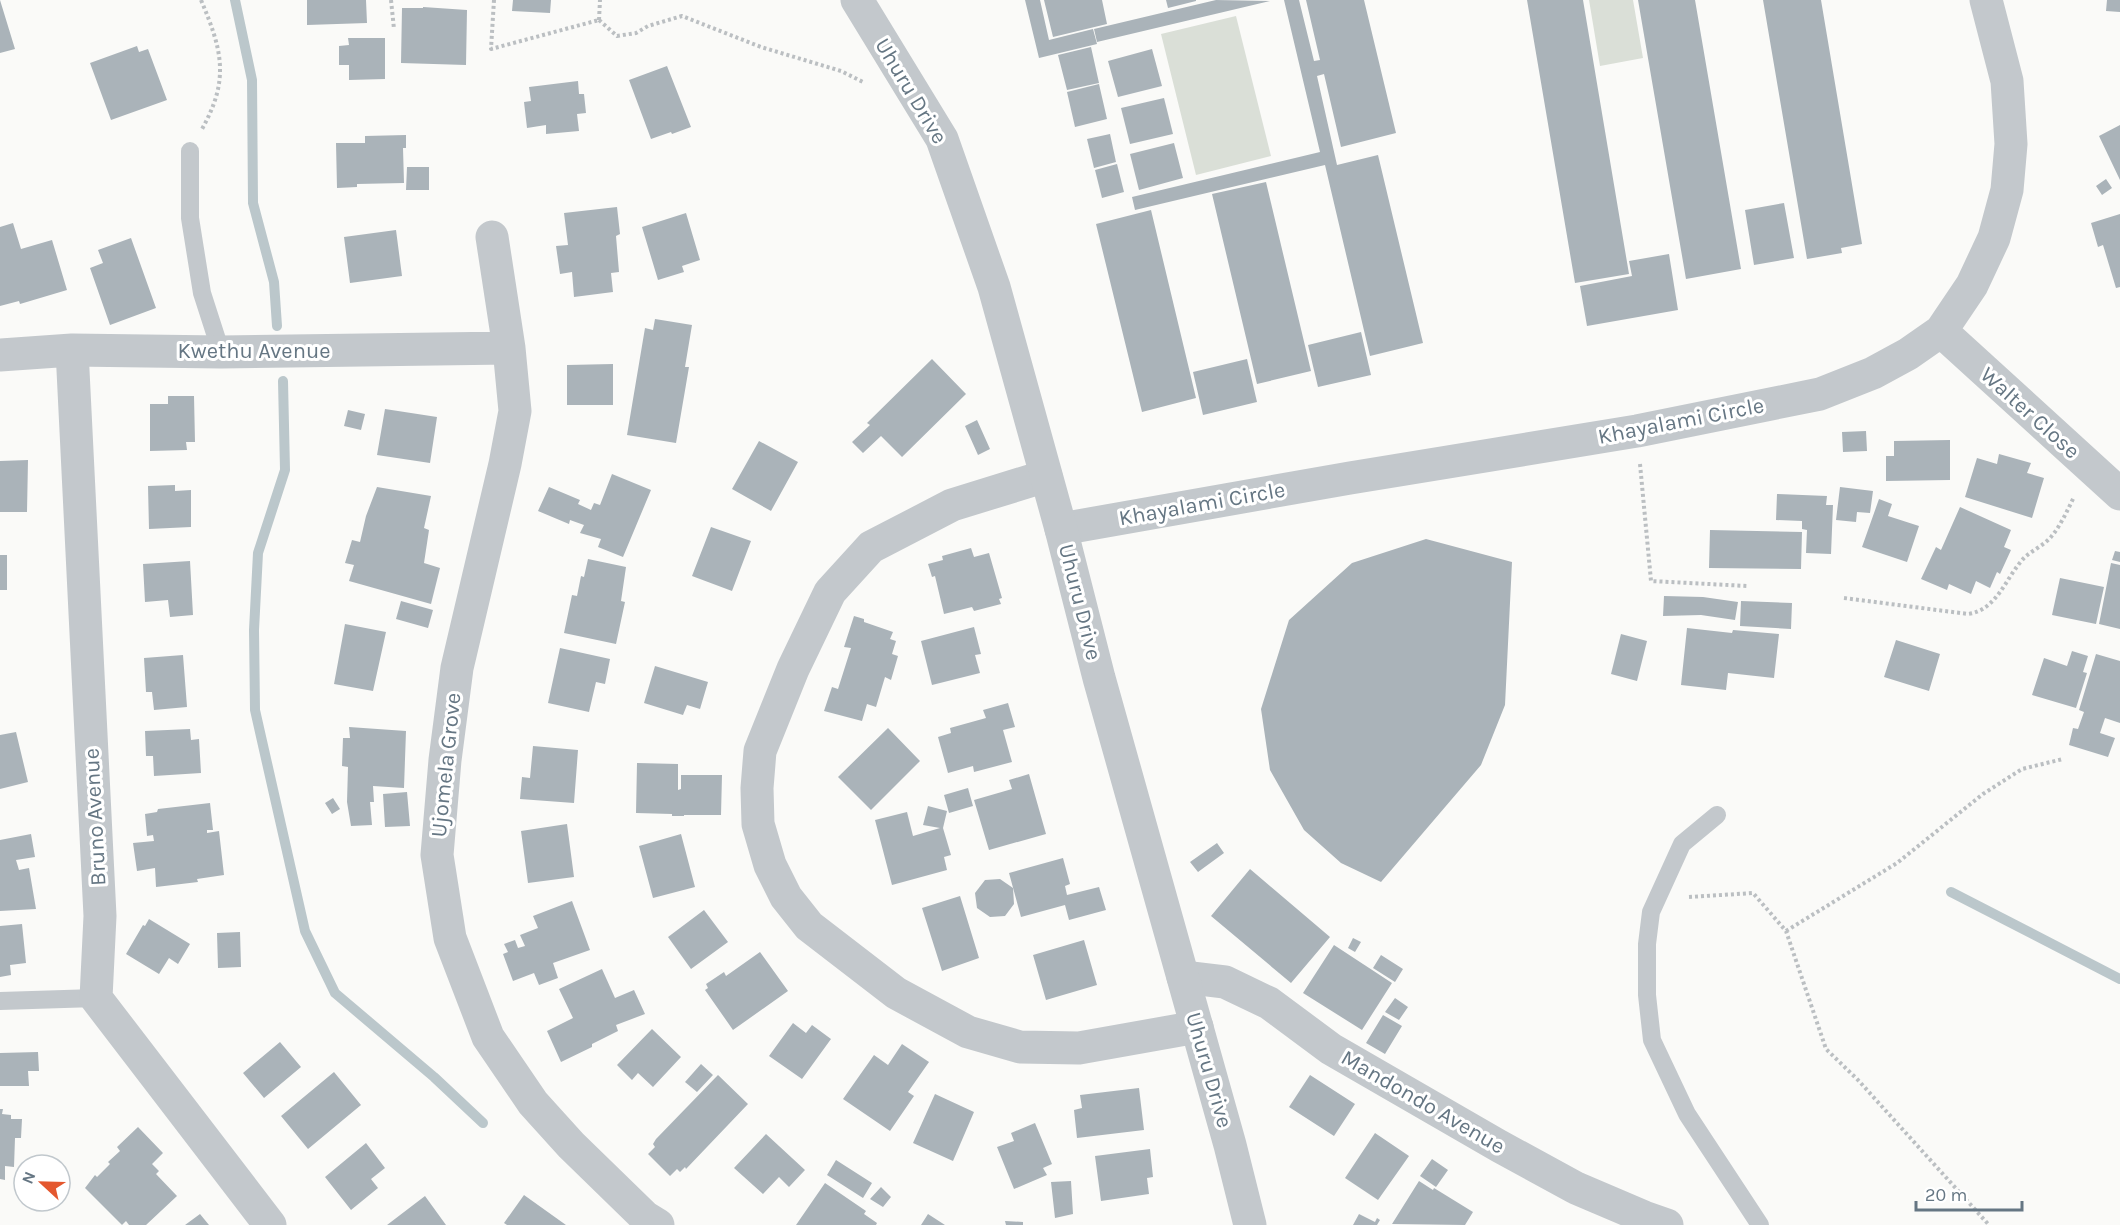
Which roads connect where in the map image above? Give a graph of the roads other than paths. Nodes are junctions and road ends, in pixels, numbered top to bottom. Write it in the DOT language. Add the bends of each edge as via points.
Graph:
graph roads {
  1 [pos="857,0"];
  2 [pos="1986,0"];
  3 [pos="190,151"];
  4 [pos="492,237"];
  5 [pos="1941,331"];
  6 [pos="509,348"];
  7 [pos="72,350"];
  8 [pos="221,352"];
  9 [pos="0,356"];
  10 [pos="1046,476"];
  11 [pos="2120,494"];
  12 [pos="1061,530"];
  13 [pos="1718,815"];
  14 [pos="1183,977"];
  15 [pos="96,998"];
  16 [pos="0,1001"];
  17 [pos="1197,1027"];
  18 [pos="648,1222"];
  19 [pos="270,1225"];
  20 [pos="1250,1225"];
  21 [pos="1667,1225"];
  22 [pos="1760,1225"];
  1 -- 10 [label="street, Uhuru Drive" via="942,139 994,287"];
  2 -- 5 [label="street, Khayalami Circle" via="2007,81 2011,144 2007,190 1994,238 1972,285"];
  3 -- 8 [label="lane" via="190,218 202,293"];
  4 -- 6 [label="street, Ujomela Grove"];
  5 -- 11 [label="street, Walter Close"];
  5 -- 12 [label="street, Khayalami Circle" via="1891,363 1820,394 1637,431"];
  6 -- 8 [label="street, Kwethu Avenue"];
  6 -- 18 [label="street, Ujomela Grove" via="515,411 457,668 445,760 437,855 444,902 450,938 488,1037 533,1103"];
  7 -- 8 [label="street, Kwethu Avenue"];
  7 -- 9 [label="street, Kwethu Avenue"];
  7 -- 15 [label="street, Bruno Avenue" via="100,916"];
  10 -- 12 [label="street, Uhuru Drive"];
  10 -- 17 [label="street" via="952,505 871,547 830,592 760,751 758,824 770,864 786,897 809,926 896,993 968,1032 1020,1047 1079,1048"];
  12 -- 14 [label="street, Uhuru Drive"];
  13 -- 22 [label="lane" via="1682,844 1651,912 1647,995 1652,1040 1687,1114"];
  14 -- 17 [label="street, Uhuru Drive"];
  14 -- 21 [label="street, Mandondo Avenue" via="1225,982 1269,1003 1331,1049 1499,1146 1576,1188"];
  15 -- 16 [label="lane"];
  15 -- 19 [label="street"];
  17 -- 20 [label="street, Uhuru Drive"];
}
